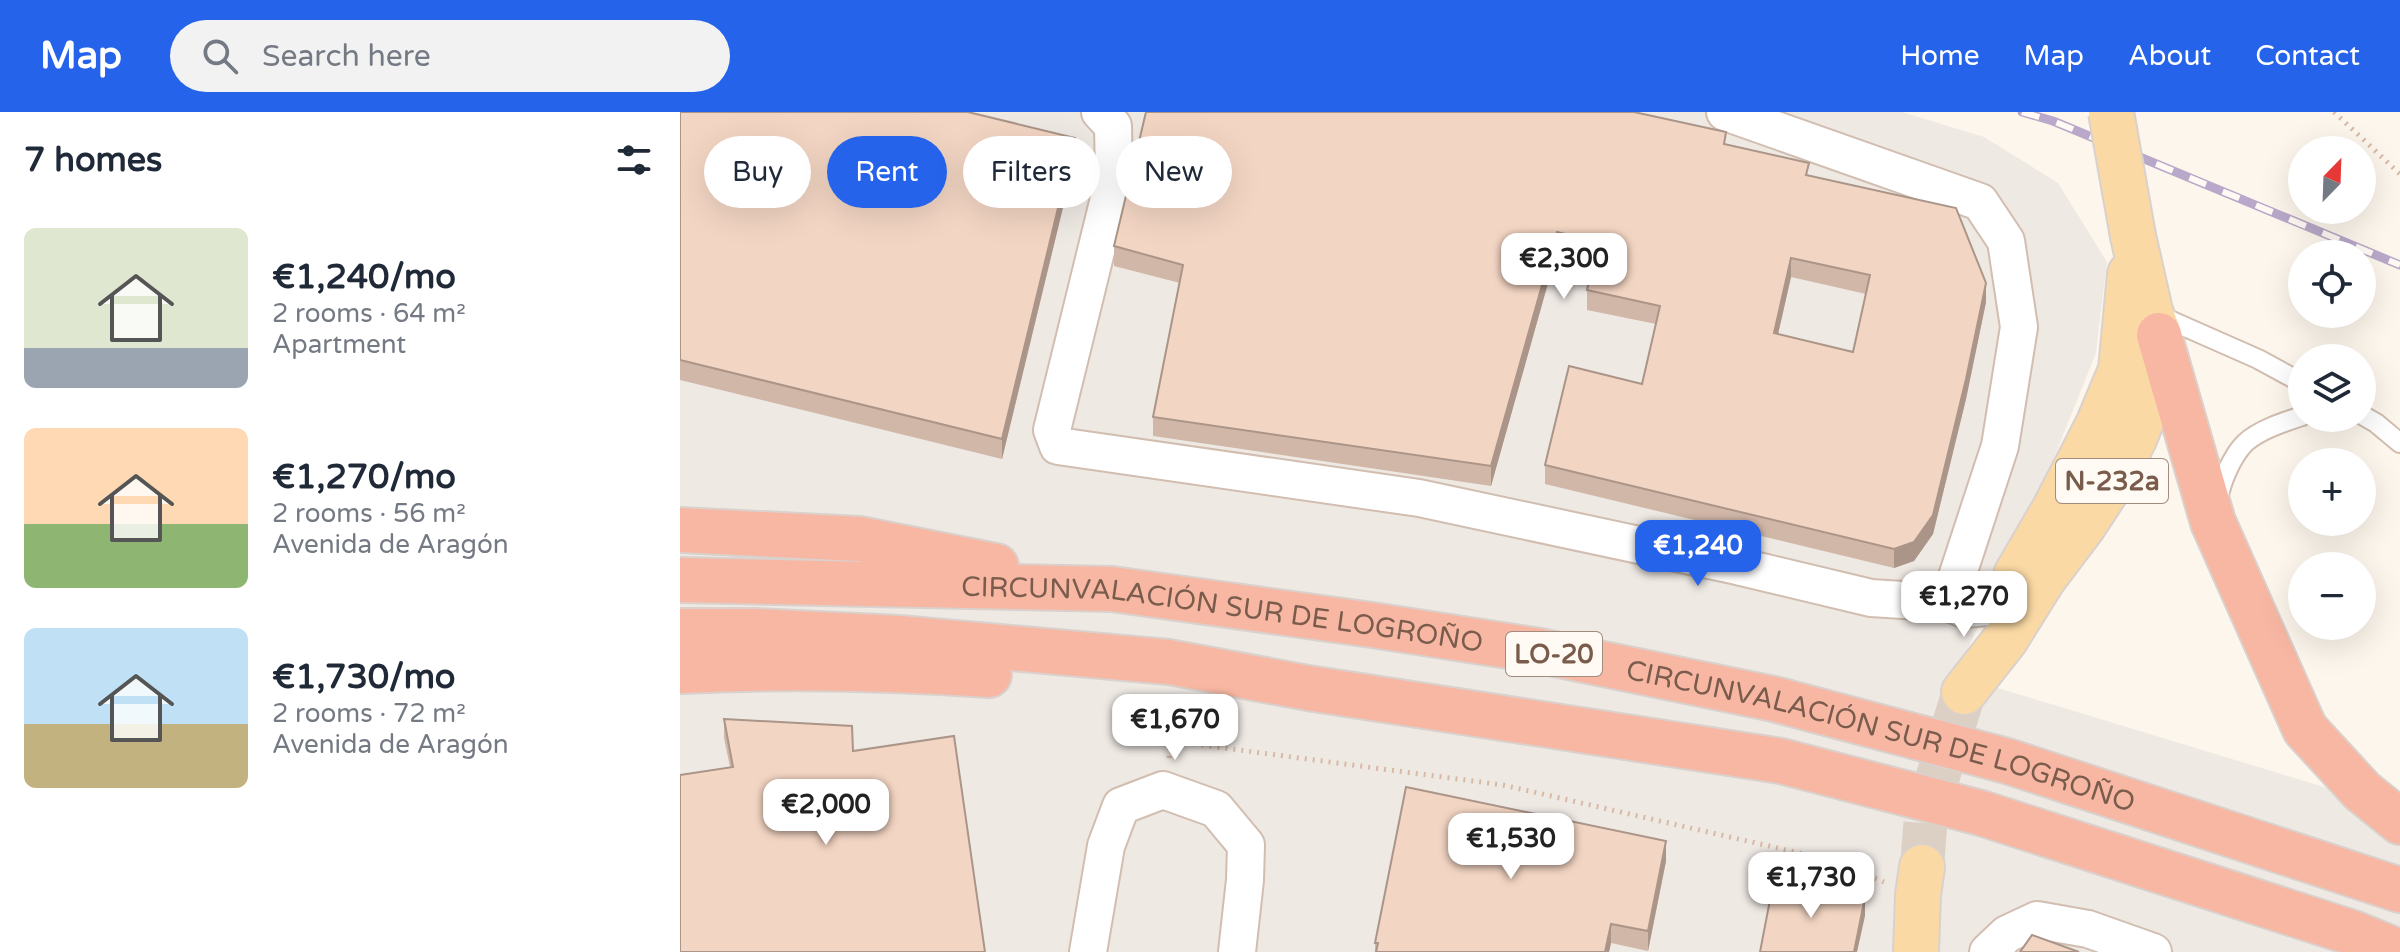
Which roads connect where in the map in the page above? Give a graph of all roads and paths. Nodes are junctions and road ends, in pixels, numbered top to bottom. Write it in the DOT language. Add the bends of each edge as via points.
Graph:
graph roads {
  1 [pos="1100,112"];
  2 [pos="1725,112"];
  3 [pos="2111,112"];
  4 [pos="2334,112"];
  5 [pos="2400,174"];
  6 [pos="2146,313"];
  7 [pos="2288,375"];
  8 [pos="2288,422"];
  9 [pos="2376,424"];
  10 [pos="2400,443"];
  11 [pos="2213,522"];
  12 [pos="680,530"];
  13 [pos="680,580"];
  14 [pos="1112,589"];
  15 [pos="1939,599"];
  16 [pos="1999,606"];
  17 [pos="680,631"];
  18 [pos="680,671"];
  19 [pos="1308,688"];
  20 [pos="1163,790"];
  21 [pos="2400,822"];
  22 [pos="1920,881"];
  23 [pos="2400,890"];
  24 [pos="1088,952"];
  25 [pos="1237,952"];
  26 [pos="1916,952"];
  27 [pos="1988,952"];
  28 [pos="2153,952"];
  29 [pos="2399,952"];
  1 -- 15 [label="street" via="1113,126 1114,178 1052,430 1058,446 1419,498 1871,598"];
  2 -- 15 [label="street" via="1980,202 2006,241 2019,327 2000,446 1955,583"];
  3 -- 6 [label="main road, N-232a, bridge"];
  4 -- 5 [label="path"];
  6 -- 7 [label="lane"];
  6 -- 11 [label="highway"];
  6 -- 16 [label="main road, N-232a" via="2098,425"];
  6 -- 16 [label="main road, N-232a" via="2149,402 2134,439 2083,526 1964,692"];
  8 -- 11 [label="lane" via="2244,444 2221,481"];
  9 -- 10 [label="lane"];
  11 -- 21 [label="highway" via="2305,729 2362,791"];
  12 -- 14 [label="highway" via="860,539"];
  13 -- 14 [label="highway, CIRCUNVALACIÓN SUR DE LOGROÑO / LO-20"];
  14 -- 23 [label="highway, CIRCUNVALACIÓN SUR DE LOGROÑO / LO-20" via="1540,651 1774,699 2007,761"];
  15 -- 16 [label="street" via="1964,609"];
  17 -- 19 [label="highway, CIRCUNVALACIÓN SUR DE LOGROÑO" via="1022,648 1169,662"];
  18 -- 19 [label="highway" via="883,668 1108,683"];
  19 -- 29 [label="highway, CIRCUNVALACIÓN SUR DE LOGROÑO" via="1781,761 1981,813"];
  20 -- 22 [label="path" via="1171,741 1503,785"];
  20 -- 24 [label="street" via="1121,806 1106,846"];
  20 -- 25 [label="street" via="1216,809 1246,845"];
  22 -- 26 [label="main road"];
  27 -- 28 [label="street" via="2007,934 2037,920 2088,929"];
}
